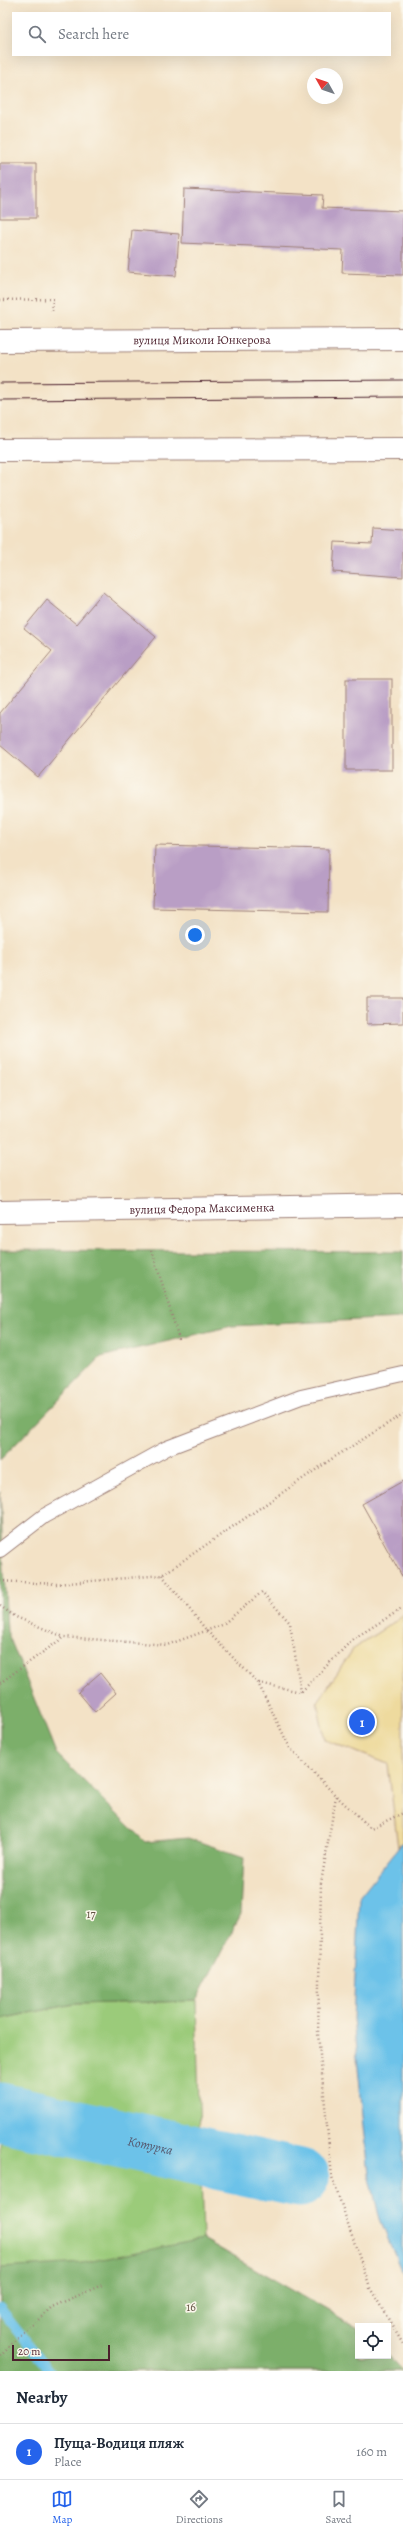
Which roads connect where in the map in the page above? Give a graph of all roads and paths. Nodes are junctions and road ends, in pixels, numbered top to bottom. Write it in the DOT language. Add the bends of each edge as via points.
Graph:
graph roads {
  1 [pos="0,300"];
  2 [pos="403,339"];
  3 [pos="50,340"];
  4 [pos="0,341"];
  5 [pos="403,449"];
  6 [pos="0,450"];
  7 [pos="403,1206"];
  8 [pos="0,1212"];
  9 [pos="152,1250"];
  10 [pos="179,1339"];
  11 [pos="403,1374"];
  12 [pos="403,1414"];
  13 [pos="0,1550"];
  14 [pos="162,1575"];
  15 [pos="0,1581"];
  16 [pos="0,1606"];
  17 [pos="403,1608"];
  18 [pos="207,1631"];
  19 [pos="64,1637"];
  20 [pos="0,1683"];
  21 [pos="258,1683"];
  22 [pos="301,1692"];
  23 [pos="336,1796"];
  24 [pos="403,1813"];
  25 [pos="104,2284"];
  26 [pos="403,2344"];
  27 [pos="0,2355"];
  1 -- 3 [label="path" via="53,299"];
  2 -- 3 [label="street, вулиця Миколи Юнкерова"];
  3 -- 4 [label="street, вулиця Миколи Юнкерова"];
  5 -- 6 [label="street"];
  7 -- 8 [label="street, вулиця Федора Максименка"];
  9 -- 10 [label="path"];
  11 -- 13 [label="lane" via="301,1397 167,1448 44,1516"];
  12 -- 14 [label="path" via="333,1458"];
  14 -- 15 [label="path" via="56,1584"];
  14 -- 18 [label="path"];
  16 -- 19 [label="path" via="16,1617"];
  17 -- 22 [label="path" via="353,1639"];
  18 -- 19 [label="path" via="167,1645"];
  18 -- 21 [label="path"];
  18 -- 22 [label="path" via="222,1625 262,1592 290,1623"];
  19 -- 20 [label="path"];
  21 -- 22 [label="path"];
  21 -- 23 [label="path" via="290,1748"];
  23 -- 24 [label="path" via="371,1828"];
  23 -- 26 [label="path" via="321,1883 318,2034 332,2178 370,2288"];
  25 -- 27 [label="path" via="52,2307"];
}
